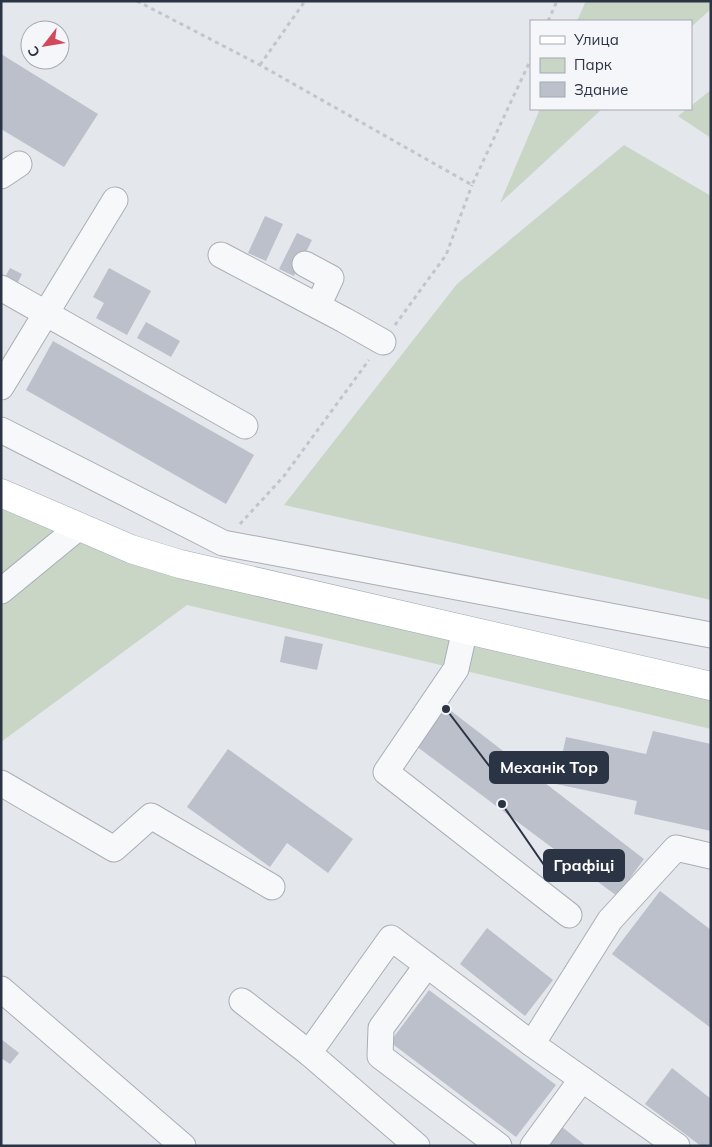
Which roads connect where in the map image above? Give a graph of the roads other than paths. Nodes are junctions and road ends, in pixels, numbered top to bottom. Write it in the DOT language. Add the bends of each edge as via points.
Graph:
graph roads {
  1 [pos="115,200"];
  2 [pos="221,255"];
  3 [pos="305,264"];
  4 [pos="1,288"];
  5 [pos="318,306"];
  6 [pos="45,313"];
  7 [pos="383,342"];
  8 [pos="1,387"];
  9 [pos="245,426"];
  10 [pos="1,430"];
  11 [pos="1,493"];
  12 [pos="79,527"];
  13 [pos="1,591"];
  14 [pos="465,629"];
  15 [pos="711,635"];
  16 [pos="711,686"];
  17 [pos="1,783"];
  18 [pos="711,856"];
  19 [pos="272,887"];
  20 [pos="569,914"];
  21 [pos="428,965"];
  22 [pos="1,989"];
  23 [pos="242,1001"];
  24 [pos="532,1044"];
  25 [pos="309,1053"];
  26 [pos="582,1079"];
  27 [pos="183,1146"];
  28 [pos="416,1146"];
  29 [pos="499,1146"];
  30 [pos="534,1146"];
  31 [pos="677,1146"];
  1 -- 6 [label="street"];
  2 -- 5 [label="street"];
  3 -- 5 [label="street" via="330,278"];
  4 -- 6 [label="street"];
  5 -- 7 [label="street"];
  6 -- 8 [label="street"];
  6 -- 9 [label="street"];
  10 -- 15 [label="street" via="223,543"];
  11 -- 12 [label="main road"];
  12 -- 13 [label="street"];
  12 -- 14 [label="main road" via="131,549 180,564"];
  14 -- 16 [label="main road"];
  14 -- 20 [label="street" via="456,668 386,772"];
  17 -- 19 [label="street" via="114,849 150,816"];
  18 -- 24 [label="street" via="676,848 610,920"];
  21 -- 24 [label="street"];
  21 -- 25 [label="street" via="391,938"];
  21 -- 29 [label="street" via="380,1028 380,1056"];
  22 -- 27 [label="street"];
  23 -- 25 [label="street"];
  24 -- 26 [label="street"];
  25 -- 28 [label="street"];
  26 -- 30 [label="street"];
  26 -- 31 [label="street"];
}
